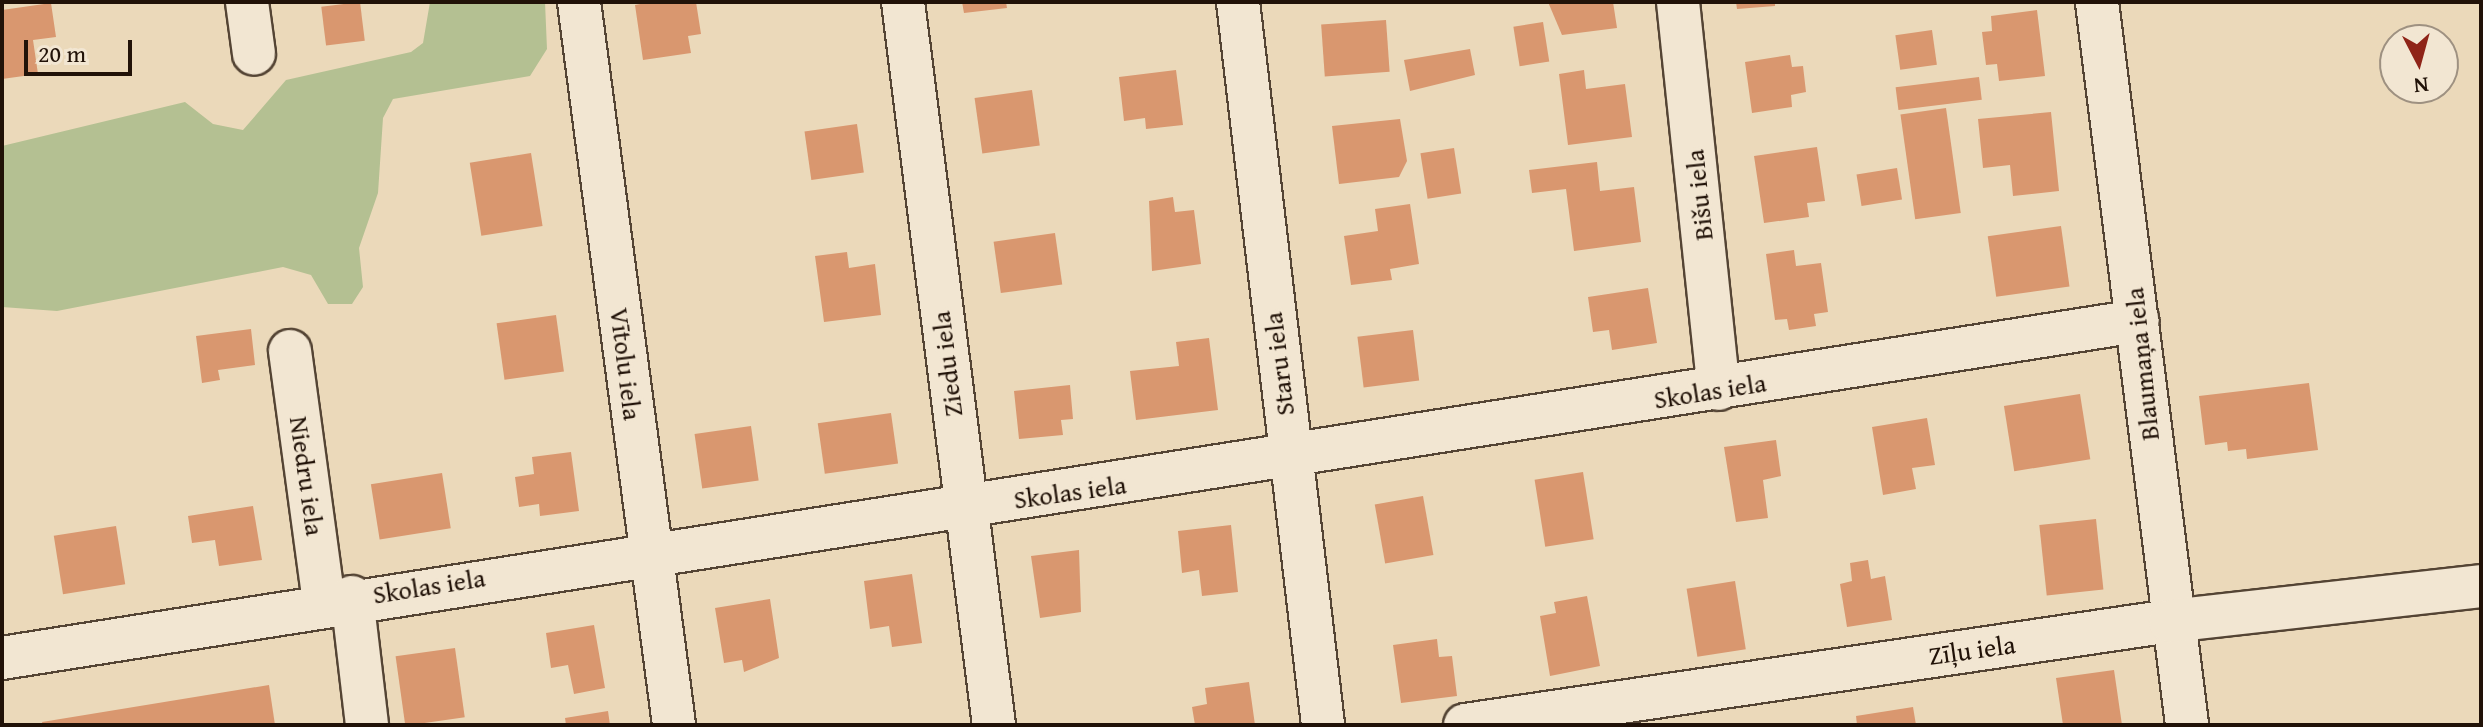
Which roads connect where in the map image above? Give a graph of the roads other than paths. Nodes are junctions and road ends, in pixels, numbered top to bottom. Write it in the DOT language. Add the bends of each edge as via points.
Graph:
graph roads {
  1 [pos="247,2"];
  2 [pos="579,2"];
  3 [pos="903,2"];
  4 [pos="1238,2"];
  5 [pos="1678,2"];
  6 [pos="2097,2"];
  7 [pos="254,54"];
  8 [pos="2138,321"];
  9 [pos="290,351"];
  10 [pos="1719,389"];
  11 [pos="1290,460"];
  12 [pos="965,508"];
  13 [pos="650,553"];
  14 [pos="2481,586"];
  15 [pos="338,600"];
  16 [pos="2170,621"];
  17 [pos="2,658"];
  18 [pos="367,725"];
  19 [pos="674,725"];
  20 [pos="994,725"];
  21 [pos="1323,725"];
  22 [pos="1465,725"];
  23 [pos="2187,725"];
  1 -- 7 [label="street"];
  2 -- 13 [label="street, Vītolu iela"];
  3 -- 12 [label="street, Ziedu iela"];
  4 -- 11 [label="street, Staru iela"];
  5 -- 10 [label="street, Bišu iela"];
  6 -- 8 [label="street, Blaumaņa iela"];
  8 -- 10 [label="street, Skolas iela"];
  8 -- 16 [label="street, Blaumaņa iela"];
  9 -- 15 [label="street, Niedru iela"];
  10 -- 11 [label="street, Skolas iela"];
  11 -- 12 [label="street, Skolas iela"];
  11 -- 21 [label="street, Staru iela"];
  12 -- 13 [label="street, Skolas iela"];
  12 -- 20 [label="street, Ziedu iela"];
  13 -- 15 [label="street, Skolas iela"];
  13 -- 19 [label="street, Vītolu iela"];
  14 -- 16 [label="street, Zīļu iela"];
  15 -- 17 [label="street, Skolas iela"];
  15 -- 18 [label="street, Niedru iela"];
  16 -- 22 [label="street, Zīļu iela"];
  16 -- 23 [label="street, Blaumaņa iela"];
}
